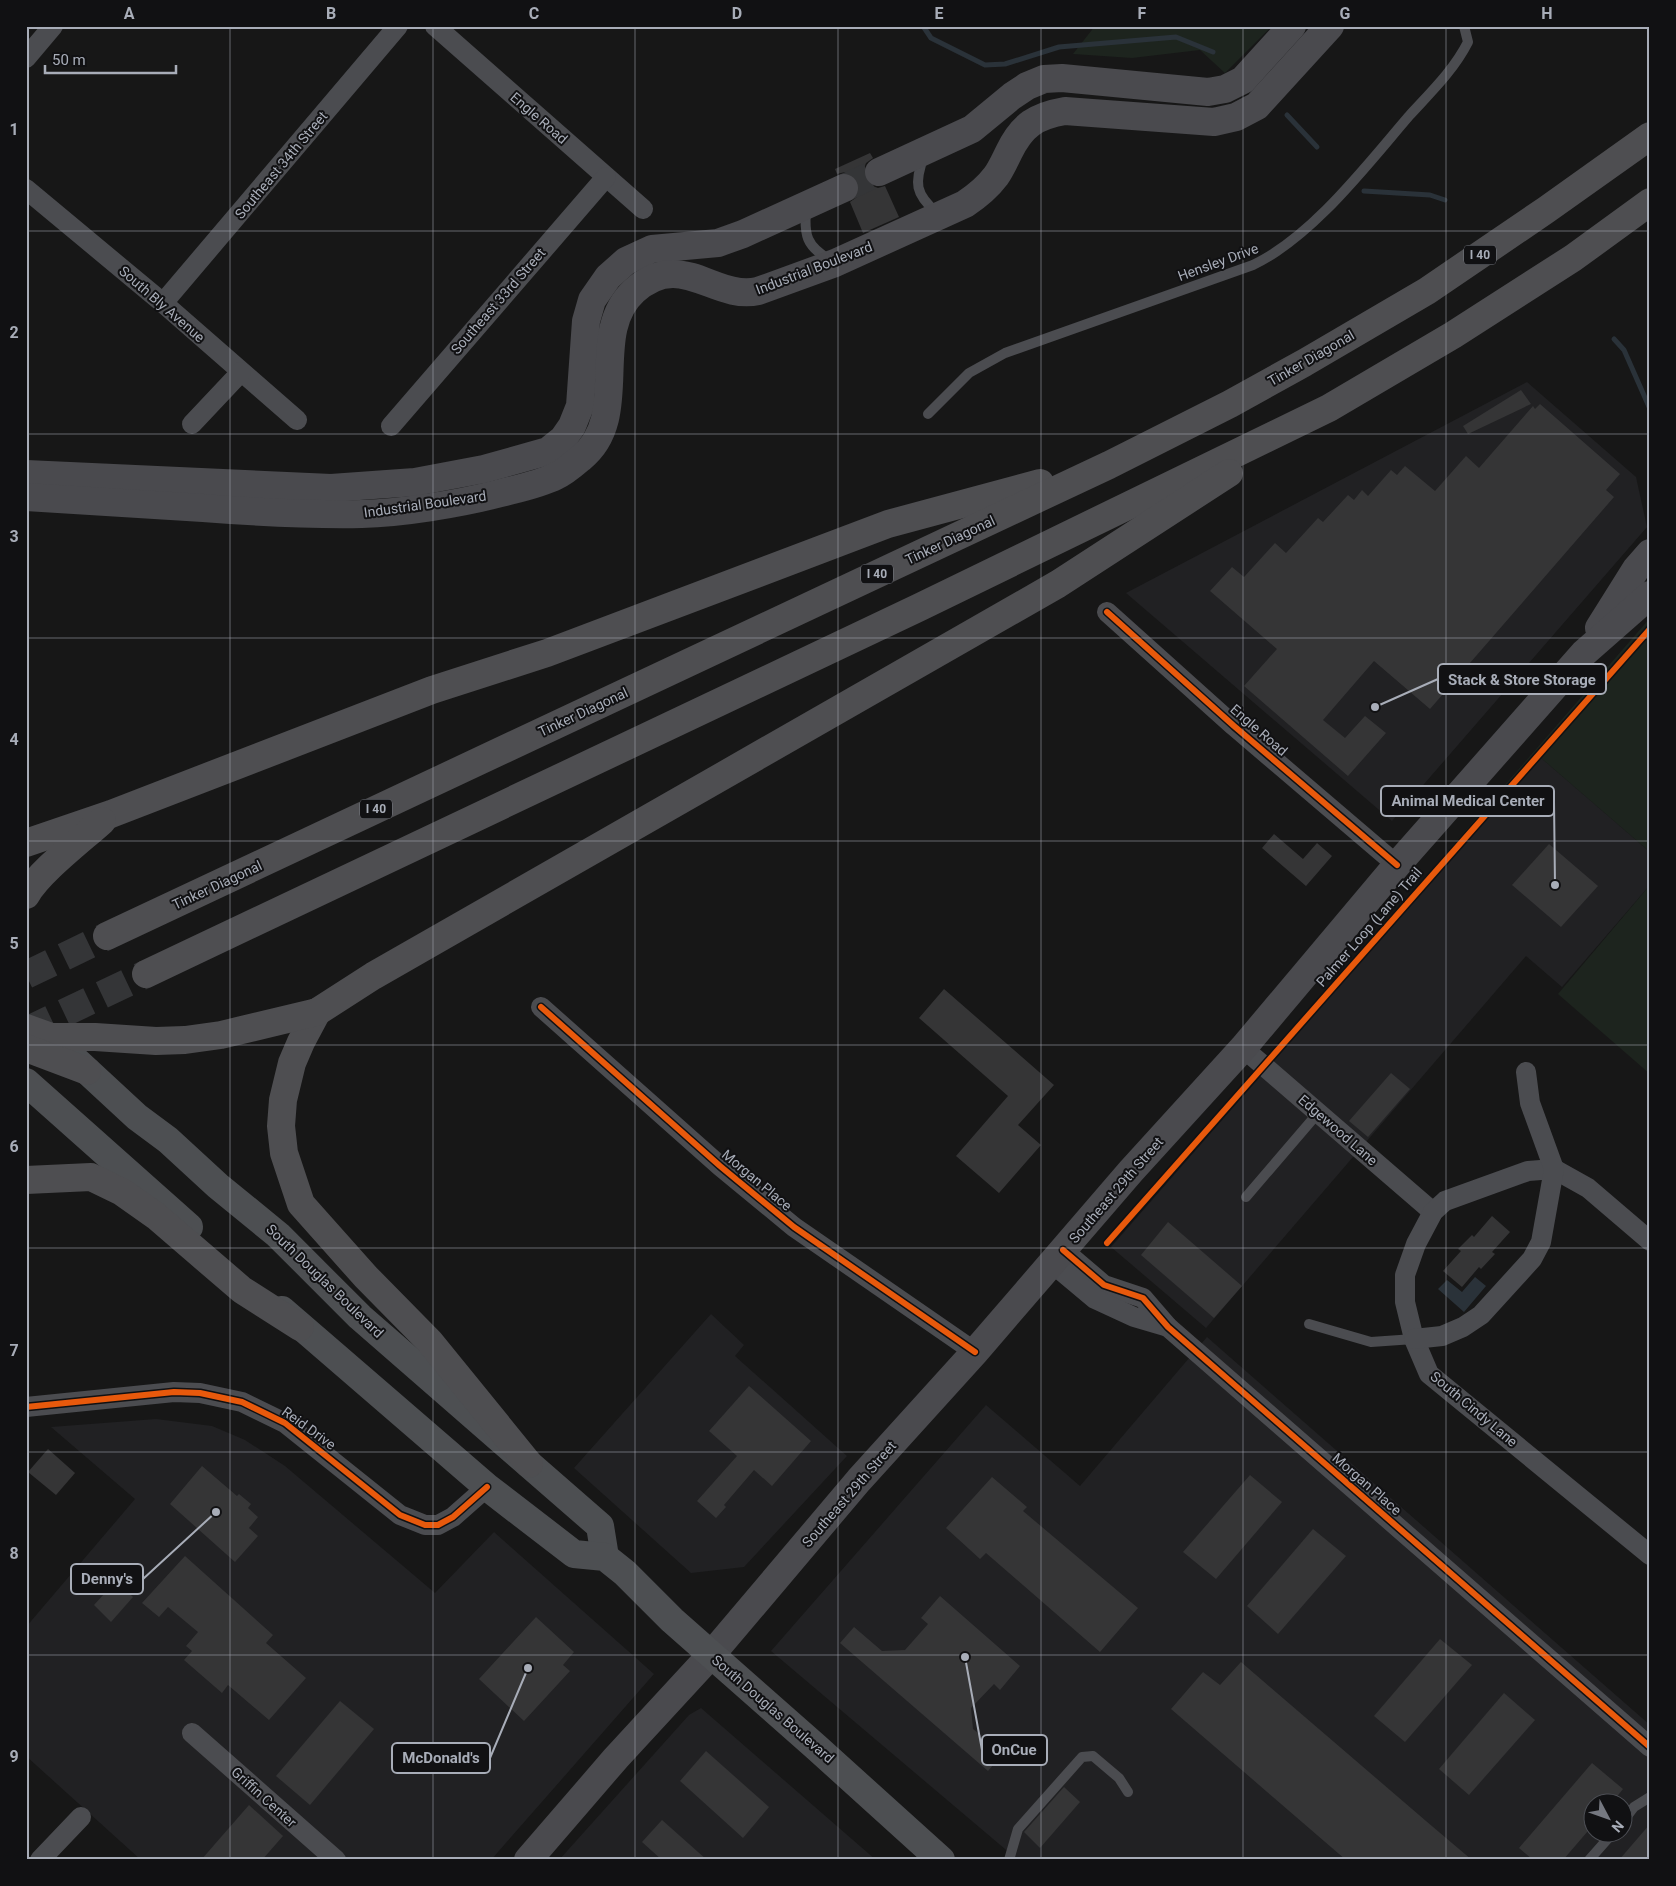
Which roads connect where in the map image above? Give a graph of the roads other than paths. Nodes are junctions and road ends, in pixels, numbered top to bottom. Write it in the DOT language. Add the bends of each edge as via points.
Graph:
graph roads {
  1 [pos="53,26"];
  2 [pos="398,26"];
  3 [pos="435,26"];
  4 [pos="1292,26"];
  5 [pos="1330,26"];
  6 [pos="1464,26"];
  7 [pos="26,58"];
  8 [pos="1650,136"];
  9 [pos="926,150"];
  10 [pos="879,172"];
  11 [pos="606,177"];
  12 [pos="844,188"];
  13 [pos="26,189"];
  14 [pos="1650,202"];
  15 [pos="806,205"];
  16 [pos="643,209"];
  17 [pos="939,215"];
  18 [pos="835,263"];
  19 [pos="163,303"];
  20 [pos="241,372"];
  21 [pos="1329,408"];
  22 [pos="928,414"];
  23 [pos="297,420"];
  24 [pos="192,424"];
  25 [pos="391,426"];
  26 [pos="1109,465"];
  27 [pos="26,474"];
  28 [pos="26,497"];
  29 [pos="1650,553"];
  30 [pos="1650,596"];
  31 [pos="1107,612"];
  32 [pos="1584,653"];
  33 [pos="111,814"];
  34 [pos="26,843"];
  35 [pos="1397,865"];
  36 [pos="26,896"];
  37 [pos="108,936"];
  38 [pos="146,974"];
  39 [pos="541,1007"];
  40 [pos="317,1012"];
  41 [pos="26,1016"];
  42 [pos="39,1033"];
  43 [pos="26,1048"];
  44 [pos="1243,1048"];
  45 [pos="87,1071"];
  46 [pos="1526,1072"];
  47 [pos="26,1082"];
  48 [pos="1318,1113"];
  49 [pos="1554,1168"];
  50 [pos="26,1180"];
  51 [pos="1246,1196"];
  52 [pos="1433,1212"];
  53 [pos="1650,1241"];
  54 [pos="1058,1256"];
  55 [pos="1309,1324"];
  56 [pos="300,1327"];
  57 [pos="1414,1339"];
  58 [pos="975,1352"];
  59 [pos="26,1406"];
  60 [pos="529,1464"];
  61 [pos="487,1487"];
  62 [pos="1650,1555"];
  63 [pos="605,1557"];
  64 [pos="711,1655"];
  65 [pos="192,1733"];
  66 [pos="1650,1747"];
  67 [pos="1128,1792"];
  68 [pos="1650,1797"];
  69 [pos="1634,1807"];
  70 [pos="81,1817"];
  71 [pos="1603,1844"];
  72 [pos="40,1860"];
  73 [pos="336,1860"];
  74 [pos="528,1860"];
  75 [pos="941,1860"];
  76 [pos="1009,1860"];
  77 [pos="1589,1860"];
  1 -- 7 [label="street"];
  2 -- 19 [label="street, Southeast 34th Street"];
  3 -- 11 [label="street, Engle Road"];
  4 -- 9 [label="main road" via="1243,80 1225,89 1208,92 1044,79 1012,96 972,129"];
  5 -- 17 [label="main road, Industrial Boulevard" via="1257,106 1236,117 1214,122 1065,111 1047,114 1030,122 1015,140 997,175 982,192 965,204"];
  6 -- 22 [label="lane, Hensley Drive" via="1468,42 1454,65 1358,176 1285,247 1253,265 1005,353 969,373"];
  8 -- 26 [label="highway, Tinker Diagonal / I 40" via="1427,291 1247,395"];
  9 -- 10 [label="main road"];
  9 -- 17 [label="lane" via="917,184 923,200"];
  11 -- 16 [label="street, Engle Road"];
  11 -- 25 [label="street, Southeast 33rd Street"];
  12 -- 15 [label="main road, Industrial Boulevard"];
  13 -- 19 [label="street, South Bly Avenue"];
  14 -- 21 [label="highway" via="1573,258 1461,330"];
  15 -- 18 [label="lane" via="806,236 819,254"];
  15 -- 27 [label="main road, Industrial Boulevard" via="718,243 652,250 626,261 608,277 592,300 586,321 580,406 563,439 548,451 484,469 415,482 331,488"];
  17 -- 18 [label="main road, Industrial Boulevard"];
  18 -- 28 [label="main road, Industrial Boulevard" via="746,294 677,273 652,278 621,305 613,323 608,409 599,436 584,456 557,476 526,486 475,500 363,514 276,513"];
  19 -- 20 [label="street, South Bly Avenue"];
  20 -- 23 [label="street, South Bly Avenue"];
  20 -- 24 [label="street"];
  21 -- 38 [label="highway" via="903,615"];
  21 -- 40 [label="highway" via="1058,584 373,976"];
  26 -- 33 [label="highway" via="888,524 547,653 432,690"];
  26 -- 37 [label="highway, Tinker Diagonal / I 40"];
  29 -- 32 [label="main road, Southeast 29th Street" via="1636,569"];
  30 -- 32 [label="main road, Southeast 29th Street"];
  31 -- 35 [label="street, Engle Road"];
  32 -- 35 [label="main road, Southeast 29th Street"];
  33 -- 34 [label="highway"];
  33 -- 36 [label="highway" via="53,865"];
  35 -- 44 [label="main road, Southeast 29th Street"];
  39 -- 58 [label="street, Morgan Place" via="720,1166 794,1227"];
  40 -- 42 [label="highway" via="185,1040"];
  40 -- 60 [label="highway" via="300,1042 283,1100 284,1153 301,1204 430,1342"];
  41 -- 42 [label="main road, South Douglas Boulevard"];
  42 -- 45 [label="main road, South Douglas Boulevard"];
  43 -- 45 [label="highway"];
  44 -- 48 [label="street, Edgewood Lane"];
  44 -- 54 [label="main road, Southeast 29th Street"];
  45 -- 60 [label="main road, South Douglas Boulevard" via="137,1118 168,1140 278,1235 360,1317"];
  46 -- 49 [label="street" via="1530,1103"];
  47 -- 56 [label="main road"];
  48 -- 51 [label="lane"];
  48 -- 52 [label="street, Edgewood Lane"];
  49 -- 52 [label="street" via="1528,1171 1470,1191 1445,1201"];
  49 -- 53 [label="street" via="1588,1188"];
  49 -- 57 [label="street" via="1541,1242 1532,1259 1481,1315 1464,1327 1442,1336"];
  50 -- 56 [label="highway" via="91,1177 122,1192 156,1216 242,1290"];
  52 -- 57 [label="street, South Cindy Lane" via="1416,1244 1405,1275 1406,1302"];
  54 -- 58 [label="main road, Southeast 29th Street"];
  54 -- 66 [label="street, Morgan Place" via="1095,1299 1134,1317 1168,1327"];
  55 -- 57 [label="lane" via="1370,1342"];
  56 -- 61 [label="main road"];
  57 -- 62 [label="street, South Cindy Lane" via="1429,1374"];
  58 -- 64 [label="main road, Southeast 29th Street" via="851,1489"];
  59 -- 61 [label="street, Reid Drive" via="174,1392 200,1393 242,1402 285,1423 400,1515 425,1525 438,1525 453,1517"];
  60 -- 63 [label="main road, South Douglas Boulevard" via="600,1526"];
  61 -- 63 [label="main road" via="574,1554"];
  63 -- 64 [label="main road, South Douglas Boulevard"];
  64 -- 74 [label="main road, Southeast 29th Street"];
  64 -- 75 [label="main road, South Douglas Boulevard"];
  65 -- 73 [label="street, Griffin Center"];
  67 -- 76 [label="lane" via="1119,1778 1093,1756 1082,1757 1018,1829"];
  68 -- 69 [label="lane"];
  70 -- 72 [label="street"];
  71 -- 77 [label="lane"];
}
